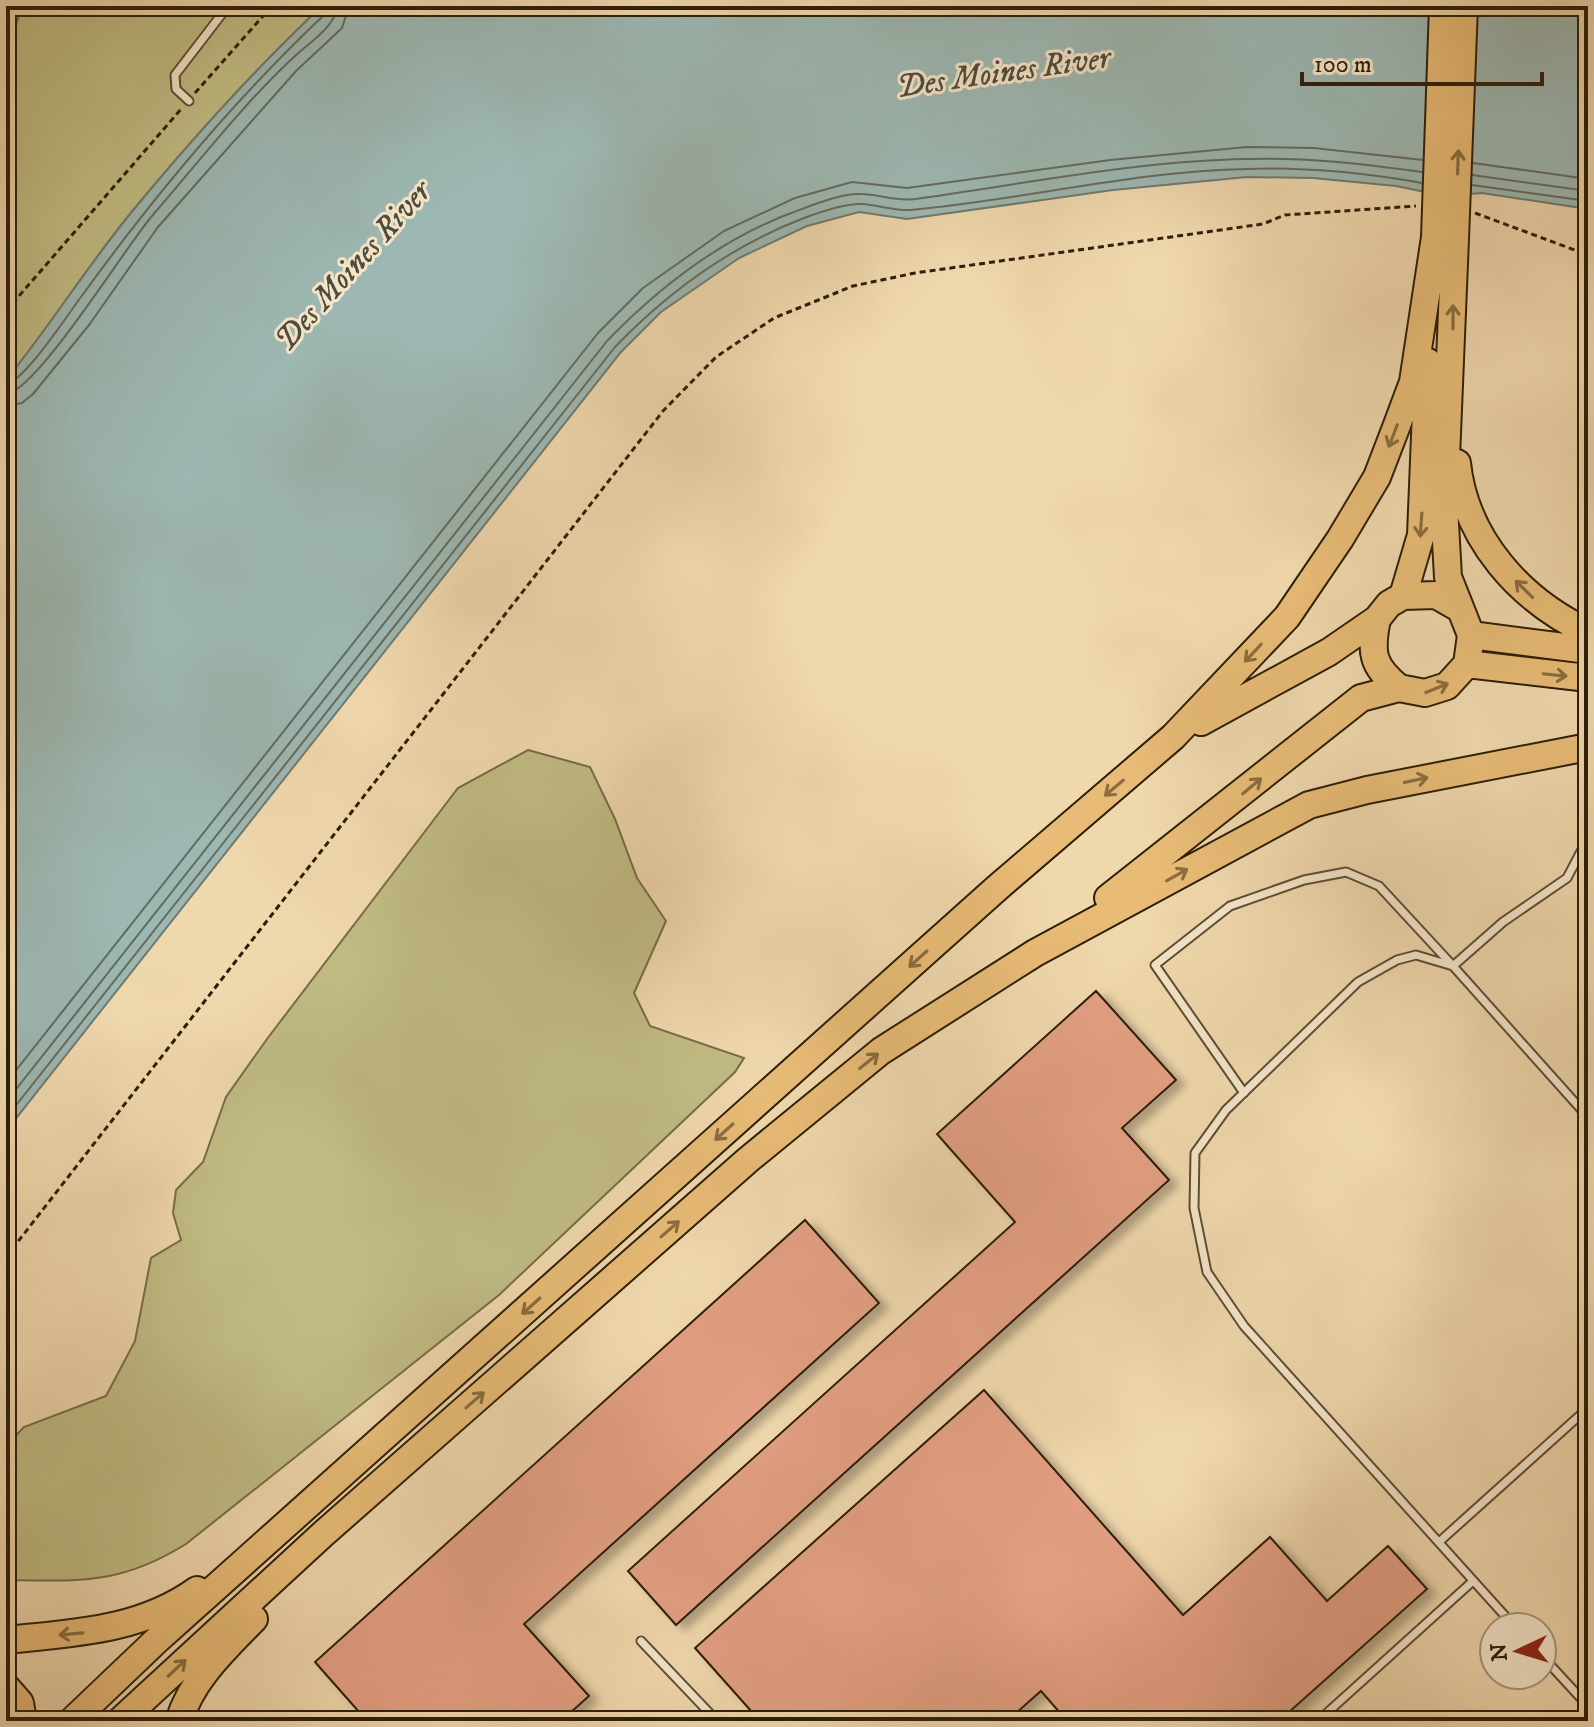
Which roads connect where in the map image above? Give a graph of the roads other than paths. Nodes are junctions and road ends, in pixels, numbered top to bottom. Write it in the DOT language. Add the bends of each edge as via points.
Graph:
graph roads {
  1 [pos="228,6"];
  2 [pos="1443,6"];
  3 [pos="1464,6"];
  4 [pos="189,101"];
  5 [pos="1445,238"];
  6 [pos="1431,279"];
  7 [pos="1450,395"];
  8 [pos="1403,596"];
  9 [pos="1457,607"];
  10 [pos="1377,619"];
  11 [pos="1588,632"];
  12 [pos="1471,635"];
  13 [pos="1588,650"];
  14 [pos="1467,664"];
  15 [pos="1588,678"];
  16 [pos="1399,688"];
  17 [pos="1173,737"];
  18 [pos="1588,747"];
  19 [pos="1588,838"];
  20 [pos="1035,953"];
  21 [pos="1453,966"];
  22 [pos="1244,1093"];
  23 [pos="1588,1117"];
  24 [pos="1588,1408"];
  25 [pos="445,1426"];
  26 [pos="288,1526"];
  27 [pos="1439,1542"];
  28 [pos="1473,1581"];
  29 [pos="1500,1611"];
  30 [pos="6,1640"];
  31 [pos="641,1641"];
  32 [pos="1558,1673"];
  33 [pos="6,1687"];
  34 [pos="1588,1706"];
  35 [pos="23,1721"];
  36 [pos="72,1721"];
  37 [pos="120,1721"];
  38 [pos="179,1721"];
  39 [pos="717,1721"];
  40 [pos="1318,1721"];
  1 -- 4 [label="lane" via="175,75 176,89"];
  2 -- 5 [label="highway, bridge"];
  5 -- 3 [label="highway, one-way, bridge"];
  5 -- 6 [label="highway"];
  7 -- 5 [label="highway, one-way"];
  6 -- 8 [label="highway, one-way" via="1421,535"];
  6 -- 17 [label="highway, one-way" via="1413,382 1377,477 1287,617"];
  7 -- 9 [label="highway" via="1444,506 1448,577"];
  11 -- 7 [label="highway, one-way" via="1533,598 1493,556 1473,524 1460,489"];
  8 -- 9 [label="highway" via="1436,595"];
  8 -- 10 [label="highway"];
  9 -- 12 [label="highway"];
  10 -- 16 [label="highway" via="1371,648 1382,674"];
  10 -- 17 [label="highway" via="1329,652"];
  12 -- 13 [label="highway"];
  12 -- 14 [label="highway"];
  14 -- 15 [label="highway, one-way"];
  16 -- 14 [label="highway, one-way" via="1425,693 1447,686"];
  20 -- 16 [label="highway, one-way" via="1361,698"];
  17 -- 26 [label="highway, one-way" via="986,898"];
  20 -- 18 [label="highway, one-way" via="1309,805"];
  19 -- 21 [label="lane" via="1567,878 1503,922"];
  25 -- 20 [label="highway, one-way" via="749,1159 881,1051"];
  21 -- 22 [label="lane" via="1416,955 1358,982"];
  21 -- 22 [label="lane" via="1379,886 1346,872 1304,880 1230,906 1155,965"];
  21 -- 23 [label="lane"];
  22 -- 27 [label="lane" via="1195,1153 1194,1208 1207,1272 1244,1326"];
  24 -- 27 [label="lane"];
  37 -- 25 [label="highway, one-way"];
  25 -- 38 [label="highway" via="214,1660 187,1696"];
  26 -- 30 [label="highway, one-way" via="183,1600 135,1622"];
  26 -- 36 [label="highway"];
  27 -- 28 [label="lane"];
  28 -- 29 [label="lane"];
  28 -- 40 [label="lane"];
  31 -- 39 [label="lane"];
  32 -- 34 [label="lane"];
  33 -- 35 [label="highway" via="20,1703"];
}
